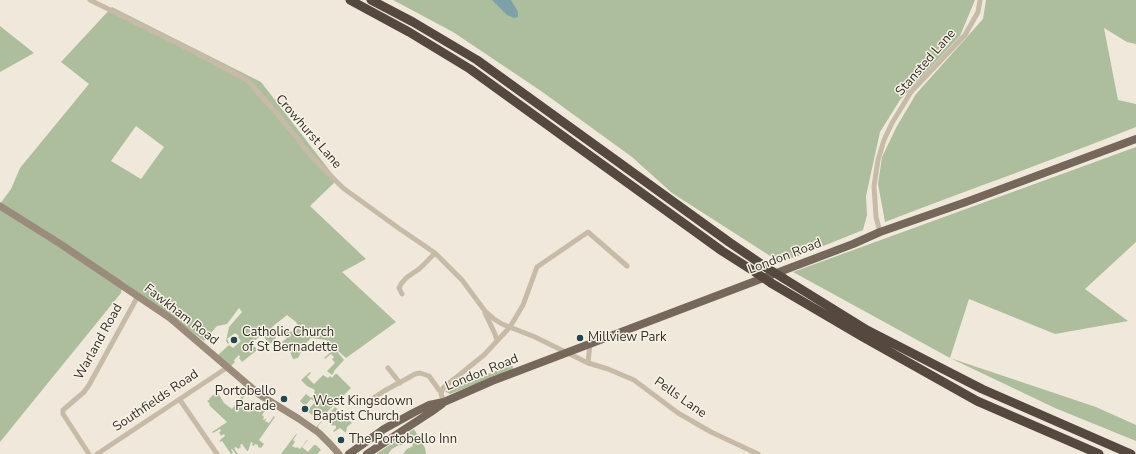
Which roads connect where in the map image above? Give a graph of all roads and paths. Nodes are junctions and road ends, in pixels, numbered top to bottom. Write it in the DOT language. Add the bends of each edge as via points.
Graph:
graph roads {
  1 [pos="90,0"];
  2 [pos="350,0"];
  3 [pos="371,0"];
  4 [pos="980,0"];
  5 [pos="1136,139"];
  6 [pos="0,206"];
  7 [pos="880,232"];
  8 [pos="435,253"];
  9 [pos="627,266"];
  10 [pos="402,294"];
  11 [pos="138,296"];
  12 [pos="485,311"];
  13 [pos="510,327"];
  14 [pos="497,341"];
  15 [pos="590,344"];
  16 [pos="567,352"];
  17 [pos="588,363"];
  18 [pos="228,367"];
  19 [pos="388,368"];
  20 [pos="400,382"];
  21 [pos="441,391"];
  22 [pos="379,394"];
  23 [pos="180,400"];
  24 [pos="383,400"];
  25 [pos="369,401"];
  26 [pos="444,402"];
  27 [pos="382,444"];
  28 [pos="89,454"];
  29 [pos="97,454"];
  30 [pos="217,454"];
  31 [pos="339,454"];
  32 [pos="349,454"];
  33 [pos="362,454"];
  34 [pos="367,454"];
  35 [pos="758,454"];
  36 [pos="1099,454"];
  37 [pos="1131,454"];
  1 -- 8 [label="street, Crowhurst Lane" via="247,80 313,158 343,188"];
  2 -- 36 [label="highway, bridge" via="410,32 470,69 722,251 771,283 977,401"];
  3 -- 37 [label="highway, bridge" via="477,60 729,242 867,330 982,389"];
  4 -- 7 [label="street, Stansted Lane" via="978,12 965,35 911,92 884,140 874,186 876,217"];
  5 -- 7 [label="main road, London Road"];
  6 -- 11 [label="street, Fawkham Road" via="59,242"];
  7 -- 15 [label="main road, London Road"];
  8 -- 10 [label="street" via="402,281 398,288"];
  8 -- 12 [label="street, Crowhurst Lane" via="462,280"];
  9 -- 13 [label="street" via="588,232 537,267 523,305"];
  11 -- 18 [label="street, Fawkham Road" via="170,318"];
  11 -- 28 [label="street, Warland Road" via="89,385 63,410 63,414"];
  12 -- 13 [label="street, Crowhurst Lane" via="498,322"];
  12 -- 14 [label="street, Crowhurst Lane"];
  13 -- 14 [label="street"];
  13 -- 16 [label="street, Crowhurst Lane"];
  14 -- 21 [label="street" via="479,360"];
  15 -- 16 [label="main road, London Road"];
  15 -- 17 [label="street"];
  16 -- 17 [label="street, Pells Lane"];
  16 -- 26 [label="main road, London Road"];
  17 -- 35 [label="street, Pells Lane" via="608,368 634,380 678,413"];
  18 -- 23 [label="street, Southfields Road"];
  18 -- 31 [label="street, Fawkham Road" via="260,395 319,433"];
  19 -- 20 [label="street"];
  20 -- 21 [label="street" via="422,373 429,376"];
  20 -- 22 [label="street"];
  21 -- 26 [label="street"];
  22 -- 24 [label="street"];
  22 -- 25 [label="street"];
  23 -- 29 [label="street, Southfields Road"];
  23 -- 30 [label="street"];
  26 -- 27 [label="main road, London Road"];
  26 -- 32 [label="main road, London Road" via="429,405 402,419"];
  27 -- 33 [label="street"];
  27 -- 34 [label="main road, London Road"];
}
